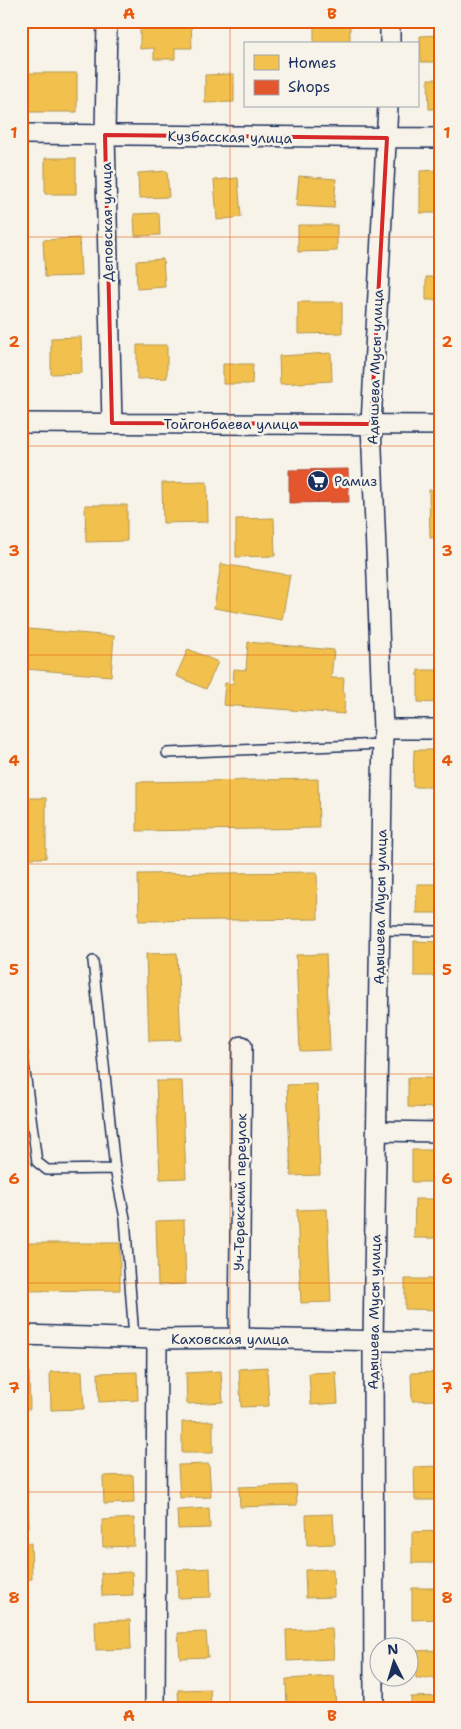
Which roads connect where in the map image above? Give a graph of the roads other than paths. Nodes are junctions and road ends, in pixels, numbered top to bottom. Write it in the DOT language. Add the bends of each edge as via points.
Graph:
graph roads {
  1 [pos="107,21"];
  2 [pos="390,21"];
  3 [pos="390,42"];
  4 [pos="388,108"];
  5 [pos="21,134"];
  6 [pos="105,135"];
  7 [pos="387,138"];
  8 [pos="440,138"];
  9 [pos="21,423"];
  10 [pos="112,423"];
  11 [pos="371,424"];
  12 [pos="440,425"];
  13 [pos="440,729"];
  14 [pos="383,736"];
  15 [pos="167,753"];
  16 [pos="380,930"];
  17 [pos="440,931"];
  18 [pos="93,961"];
  19 [pos="21,1042"];
  20 [pos="242,1046"];
  21 [pos="376,1130"];
  22 [pos="440,1132"];
  23 [pos="115,1169"];
  24 [pos="21,1335"];
  25 [pos="134,1338"];
  26 [pos="239,1338"];
  27 [pos="156,1339"];
  28 [pos="373,1341"];
  29 [pos="440,1342"];
  30 [pos="155,1708"];
  31 [pos="374,1708"];
  1 -- 6 [label="street, Деповская улица"];
  2 -- 3 [label="street"];
  4 -- 7 [label="street, Адышева Мусы улица"];
  5 -- 6 [label="street, Кузбасская улица"];
  6 -- 7 [label="street, Кузбасская улица"];
  6 -- 10 [label="street, Деповская улица"];
  7 -- 8 [label="street, Кузбасская улица"];
  7 -- 11 [label="street, Адышева Мусы улица"];
  9 -- 10 [label="street, Тойгонбаева улица"];
  10 -- 11 [label="street, Тойгонбаева улица"];
  11 -- 12 [label="street, Тойгонбаева улица"];
  11 -- 14 [label="street, Адышева Мусы улица"];
  13 -- 14 [label="street"];
  14 -- 15 [label="lane"];
  14 -- 16 [label="street, Адышева Мусы улица"];
  16 -- 17 [label="lane"];
  16 -- 21 [label="street, Адышева Мусы улица"];
  18 -- 23 [label="lane"];
  19 -- 23 [label="lane" via="37,1162 48,1170"];
  20 -- 26 [label="street, Уч-Терекский переулок"];
  21 -- 22 [label="street"];
  21 -- 28 [label="street, Адышева Мусы улица"];
  23 -- 25 [label="lane" via="125,1218"];
  24 -- 25 [label="street, Каховская улица"];
  25 -- 27 [label="street, Каховская улица"];
  26 -- 27 [label="street, Каховская улица"];
  26 -- 28 [label="street, Каховская улица"];
  27 -- 30 [label="street"];
  28 -- 29 [label="street, Каховская улица"];
  28 -- 31 [label="street, Адышева Мусы улица"];
}
